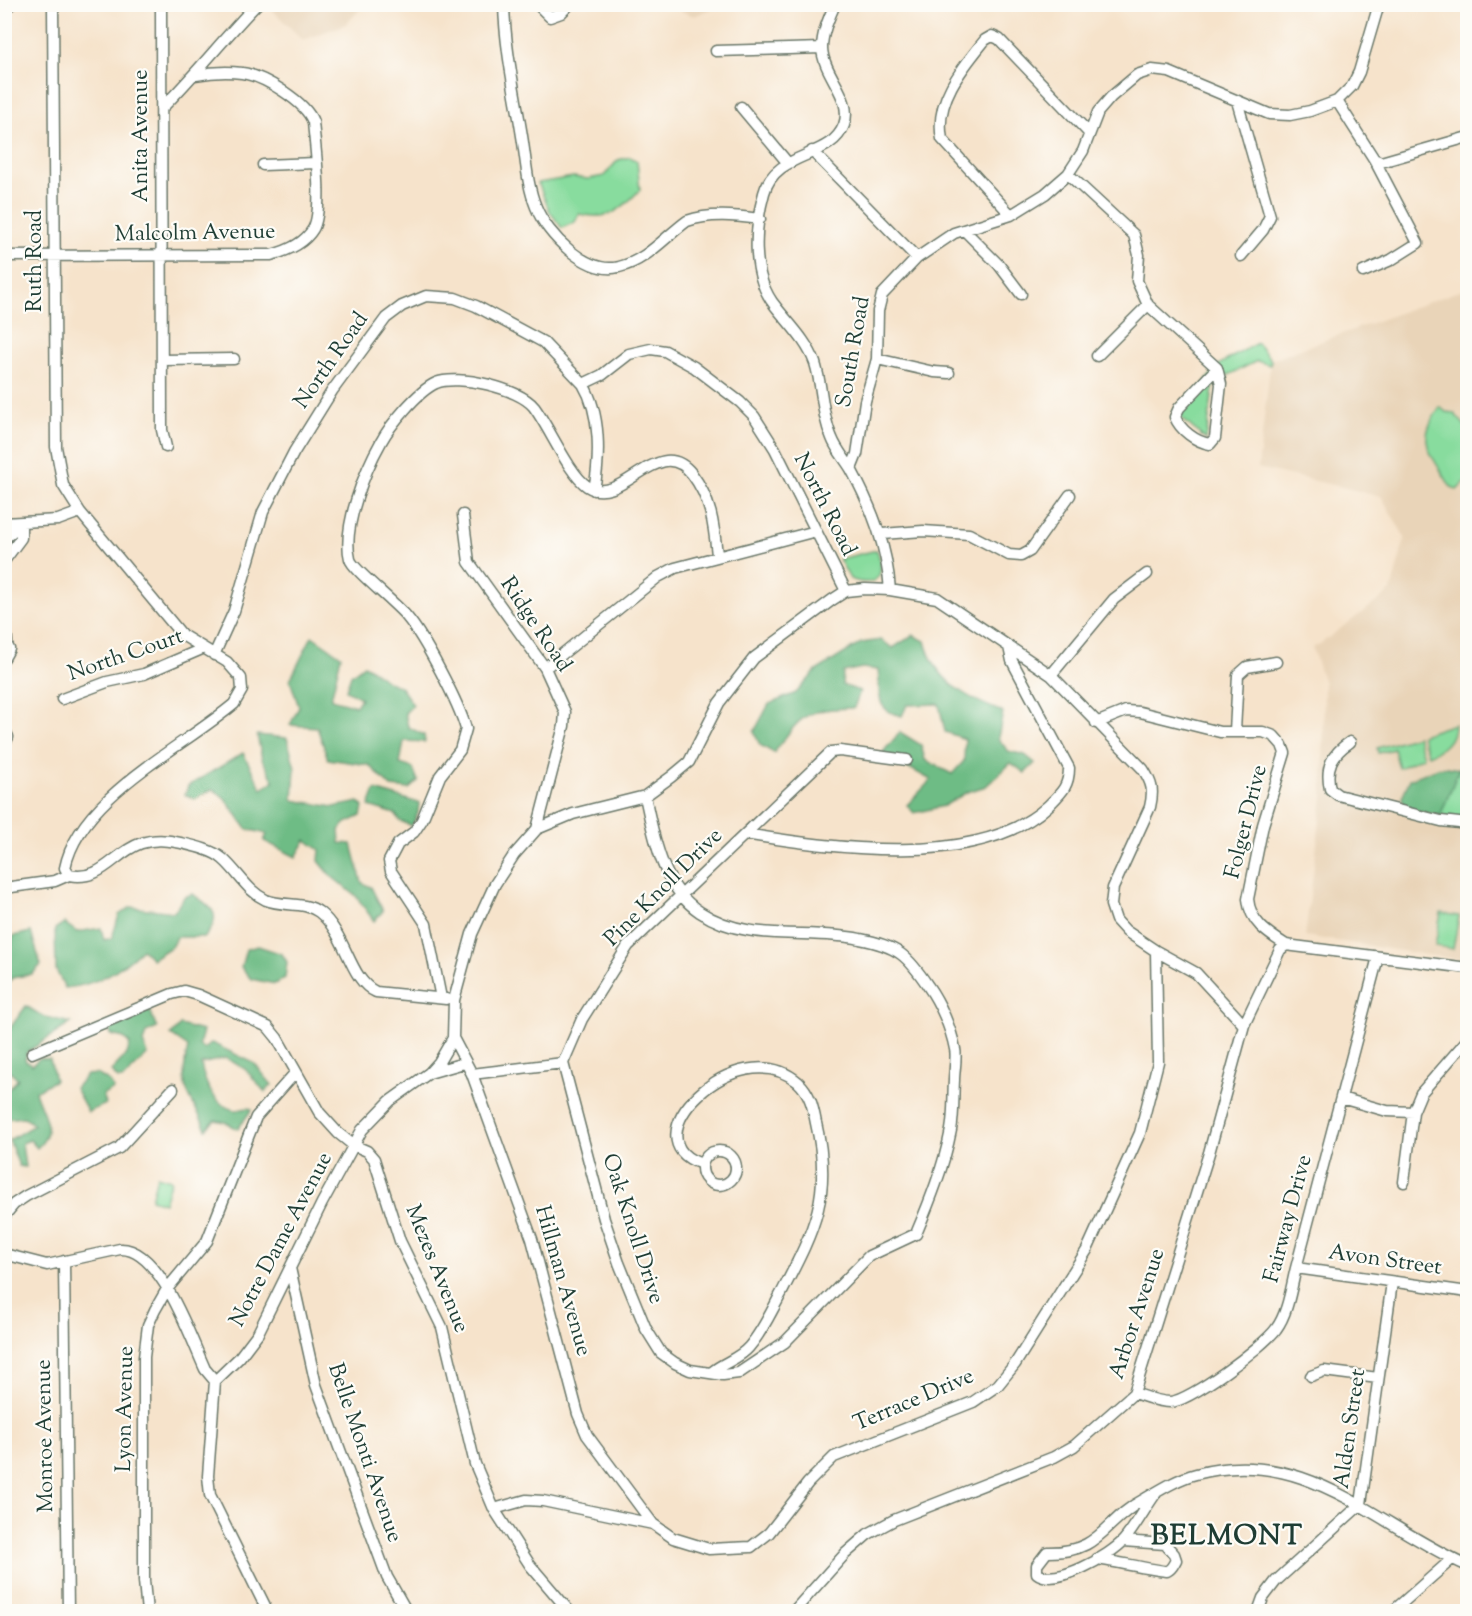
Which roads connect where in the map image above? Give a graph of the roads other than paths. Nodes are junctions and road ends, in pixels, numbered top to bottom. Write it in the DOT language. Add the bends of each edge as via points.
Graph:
graph roads {
  1 [pos="9,4"];
  2 [pos="53,4"];
  3 [pos="161,4"];
  4 [pos="257,4"];
  5 [pos="504,4"];
  6 [pos="537,4"];
  7 [pos="570,4"];
  8 [pos="835,4"];
  9 [pos="1379,4"];
  10 [pos="4,7"];
  11 [pos="822,48"];
  12 [pos="716,51"];
  13 [pos="196,75"];
  14 [pos="1337,100"];
  15 [pos="1237,101"];
  16 [pos="741,106"];
  17 [pos="162,107"];
  18 [pos="1089,133"];
  19 [pos="1467,137"];
  20 [pos="812,151"];
  21 [pos="1374,159"];
  22 [pos="787,162"];
  23 [pos="316,163"];
  24 [pos="263,165"];
  25 [pos="1068,174"];
  26 [pos="1011,215"];
  27 [pos="760,219"];
  28 [pos="963,230"];
  29 [pos="4,255"];
  30 [pos="56,255"];
  31 [pos="161,256"];
  32 [pos="1241,256"];
  33 [pos="917,258"];
  34 [pos="1363,272"];
  35 [pos="1022,294"];
  36 [pos="1148,305"];
  37 [pos="1097,356"];
  38 [pos="234,359"];
  39 [pos="877,359"];
  40 [pos="163,360"];
  41 [pos="1216,368"];
  42 [pos="949,373"];
  43 [pos="583,384"];
  44 [pos="166,447"];
  45 [pos="851,469"];
  46 [pos="594,490"];
  47 [pos="1070,495"];
  48 [pos="80,512"];
  49 [pos="463,514"];
  50 [pos="4,523"];
  51 [pos="21,524"];
  52 [pos="816,531"];
  53 [pos="882,534"];
  54 [pos="4,539"];
  55 [pos="717,555"];
  56 [pos="4,561"];
  57 [pos="1147,574"];
  58 [pos="890,590"];
  59 [pos="846,591"];
  60 [pos="4,593"];
  61 [pos="5,641"];
  62 [pos="1009,647"];
  63 [pos="202,649"];
  64 [pos="214,655"];
  65 [pos="4,658"];
  66 [pos="1276,662"];
  67 [pos="545,668"];
  68 [pos="1051,675"];
  69 [pos="62,699"];
  70 [pos="1096,723"];
  71 [pos="4,729"];
  72 [pos="1234,732"];
  73 [pos="1350,742"];
  74 [pos="4,745"];
  75 [pos="908,760"];
  76 [pos="645,796"];
  77 [pos="545,804"];
  78 [pos="561,818"];
  79 [pos="1467,824"];
  80 [pos="537,829"];
  81 [pos="745,834"];
  82 [pos="69,875"];
  83 [pos="4,888"];
  84 [pos="679,895"];
  85 [pos="1286,945"];
  86 [pos="1156,951"];
  87 [pos="1378,957"];
  88 [pos="1467,968"];
  89 [pos="441,998"];
  90 [pos="454,1000"];
  91 [pos="1244,1025"];
  92 [pos="453,1038"];
  93 [pos="1467,1039"];
  94 [pos="32,1053"];
  95 [pos="464,1063"];
  96 [pos="563,1063"];
  97 [pos="296,1072"];
  98 [pos="429,1073"];
  99 [pos="472,1074"];
  100 [pos="173,1089"];
  101 [pos="1341,1098"];
  102 [pos="1413,1112"];
  103 [pos="353,1146"];
  104 [pos="702,1164"];
  105 [pos="1404,1182"];
  106 [pos="4,1216"];
  107 [pos="4,1254"];
  108 [pos="64,1261"];
  109 [pos="290,1268"];
  110 [pos="1296,1268"];
  111 [pos="1392,1282"];
  112 [pos="167,1289"];
  113 [pos="1467,1292"];
  114 [pos="712,1372"];
  115 [pos="1311,1376"];
  116 [pos="1378,1378"];
  117 [pos="215,1381"];
  118 [pos="1134,1393"];
  119 [pos="1156,1493"];
  120 [pos="1360,1504"];
  121 [pos="494,1509"];
  122 [pos="653,1524"];
  123 [pos="1123,1541"];
  124 [pos="1452,1558"];
  125 [pos="1097,1559"];
  126 [pos="1467,1566"];
  127 [pos="68,1611"];
  128 [pos="147,1611"];
  129 [pos="268,1611"];
  130 [pos="407,1611"];
  131 [pos="570,1611"];
  132 [pos="793,1611"];
  133 [pos="1258,1611"];
  134 [pos="1392,1611"];
  1 -- 10 [label="main road"];
  2 -- 30 [label="street, Ruth Road"];
  3 -- 17 [label="street, Anita Avenue"];
  4 -- 13 [label="street" via="222,39"];
  5 -- 27 [label="street" via="509,64 528,179 543,220 578,258 597,266 618,268 645,255 673,231 697,218 721,215"];
  6 -- 7 [label="street" via="549,17"];
  8 -- 11 [label="street"];
  9 -- 14 [label="street, South Road" via="1359,72 1352,86"];
  11 -- 12 [label="street"];
  11 -- 20 [label="street" via="843,100 845,123 834,140"];
  13 -- 17 [label="street"];
  13 -- 23 [label="street, Malcolm Avenue" via="217,71 245,73 302,103 313,122"];
  14 -- 15 [label="street, South Road" via="1290,115 1269,114"];
  14 -- 21 [label="street"];
  15 -- 18 [label="street, South Road" via="1169,72 1152,70 1137,75 1111,97 1098,112"];
  15 -- 32 [label="street" via="1270,216"];
  16 -- 22 [label="street"];
  17 -- 31 [label="street, Anita Avenue"];
  18 -- 25 [label="street, South Road"];
  18 -- 26 [label="street" via="999,39 985,39 956,77 940,129 942,139"];
  19 -- 21 [label="street" via="1381,162"];
  20 -- 22 [label="street"];
  20 -- 33 [label="street"];
  21 -- 34 [label="street" via="1418,243"];
  22 -- 27 [label="street" via="770,180"];
  23 -- 24 [label="street"];
  23 -- 31 [label="street, Malcolm Avenue" via="318,213 313,229 293,248 271,255"];
  25 -- 26 [label="street, South Road"];
  25 -- 36 [label="street" via="1134,235 1137,281"];
  26 -- 28 [label="street, South Road"];
  27 -- 45 [label="street" via="757,259 765,289 804,342 814,363 832,440"];
  28 -- 33 [label="street, South Road"];
  28 -- 35 [label="street"];
  29 -- 30 [label="street, Malcolm Avenue"];
  30 -- 31 [label="street, Malcolm Avenue"];
  30 -- 48 [label="street, Ruth Road" via="57,467"];
  31 -- 40 [label="street, Anita Avenue"];
  33 -- 39 [label="street, South Road" via="882,295"];
  36 -- 37 [label="street"];
  36 -- 41 [label="street"];
  38 -- 40 [label="street"];
  39 -- 42 [label="street"];
  39 -- 45 [label="street, South Road"];
  40 -- 44 [label="street, Anita Avenue" via="162,430"];
  41 -- 41 [label="street" via="1175,417 1178,425 1200,443 1210,444 1215,438 1221,384"];
  43 -- 46 [label="street" via="592,398 596,420"];
  43 -- 52 [label="street, North Road" via="629,354 644,349 665,351 694,367 754,416"];
  43 -- 64 [label="street, North Road" via="543,342 455,298 426,296 394,312 332,391 289,462 263,512 234,611"];
  45 -- 53 [label="street"];
  46 -- 55 [label="street" via="613,488 661,462 683,465 709,502"];
  46 -- 89 [label="street" via="578,478 532,405 508,390 457,381 438,382 399,417 381,440 356,498 350,560 409,618 466,729 460,750 440,776 422,820 392,851 390,861 391,872 426,924"];
  47 -- 53 [label="street" via="1030,551 1021,556 1010,555 969,534"];
  48 -- 51 [label="street" via="58,520"];
  48 -- 63 [label="street" via="182,635"];
  49 -- 67 [label="street, Ridge Road" via="469,562"];
  50 -- 51 [label="street"];
  51 -- 54 [label="street"];
  51 -- 56 [label="street" via="21,537"];
  52 -- 55 [label="street"];
  52 -- 59 [label="street, North Road"];
  53 -- 58 [label="street"];
  55 -- 67 [label="street" via="658,577"];
  57 -- 68 [label="street" via="1114,599"];
  58 -- 59 [label="street"];
  58 -- 62 [label="street" via="937,598"];
  59 -- 76 [label="street, Notre Dame Avenue" via="754,658 719,703 689,762"];
  60 -- 61 [label="street"];
  61 -- 65 [label="street" via="9,649"];
  62 -- 68 [label="street"];
  62 -- 81 [label="street" via="1012,661 1069,768 1069,782 1032,820 978,842 884,851 809,845"];
  63 -- 64 [label="street"];
  63 -- 69 [label="street, North Court" via="144,674 107,682"];
  64 -- 82 [label="street" via="242,678 239,698 115,791 72,846 65,868"];
  66 -- 72 [label="street" via="1247,667 1238,675"];
  67 -- 77 [label="street, Ridge Road" via="565,712"];
  68 -- 70 [label="street"];
  70 -- 72 [label="street, Folger Drive" via="1126,711 1200,729"];
  70 -- 86 [label="street" via="1153,784 1150,807 1113,888 1111,905 1121,926"];
  71 -- 74 [label="street" via="8,737"];
  72 -- 85 [label="street, Folger Drive" via="1275,735 1285,753 1263,825 1248,899 1254,920"];
  73 -- 79 [label="street" via="1330,761 1330,789 1338,795"];
  75 -- 81 [label="street, Pine Knoll Drive" via="831,752"];
  76 -- 78 [label="street, Notre Dame Avenue"];
  76 -- 84 [label="street" via="662,860"];
  77 -- 78 [label="street"];
  77 -- 80 [label="street, Ridge Road"];
  78 -- 80 [label="street, Notre Dame Avenue"];
  80 -- 90 [label="street, Notre Dame Avenue" via="514,855 479,916"];
  81 -- 84 [label="street, Pine Knoll Drive"];
  82 -- 83 [label="street" via="55,881"];
  82 -- 89 [label="street" via="91,875 133,844 151,840 179,842 211,852 223,858 252,891 265,899 281,906 306,906 318,911 344,944 367,988"];
  84 -- 96 [label="street, Pine Knoll Drive" via="628,946 582,1019"];
  84 -- 114 [label="street, Oak Knoll Drive" via="700,913 729,926 777,935 859,938 910,958 936,996 956,1050 951,1130 933,1194 916,1234 869,1256 785,1342 739,1373"];
  85 -- 87 [label="street"];
  85 -- 91 [label="street" via="1275,956"];
  86 -- 91 [label="street" via="1196,973"];
  86 -- 122 [label="street, Terrace Drive" via="1158,1062 1140,1133 1087,1250 998,1385 972,1402 834,1457 807,1483 775,1526 751,1547 709,1549 672,1538"];
  87 -- 88 [label="street"];
  87 -- 101 [label="street, Fairway Drive"];
  89 -- 90 [label="street"];
  90 -- 92 [label="street, Notre Dame Avenue"];
  91 -- 118 [label="street, Arbor Avenue" via="1209,1153"];
  92 -- 95 [label="street, Hillman Avenue"];
  92 -- 98 [label="street, Notre Dame Avenue"];
  93 -- 102 [label="street" via="1421,1093"];
  94 -- 97 [label="street, Mezes Avenue" via="184,991 268,1027"];
  95 -- 98 [label="street, Notre Dame Avenue"];
  95 -- 99 [label="street, Hillman Avenue"];
  96 -- 99 [label="street"];
  96 -- 114 [label="street, Oak Knoll Drive" via="604,1219 646,1329 661,1353 675,1363 690,1370"];
  97 -- 103 [label="street, Mezes Avenue" via="319,1112"];
  97 -- 112 [label="street, Lyon Avenue" via="256,1117 207,1241"];
  98 -- 103 [label="street, Notre Dame Avenue" via="372,1118"];
  99 -- 122 [label="street, Hillman Avenue" via="532,1239 578,1414 587,1435"];
  100 -- 106 [label="street" via="119,1148 26,1196"];
  101 -- 102 [label="street" via="1387,1111"];
  101 -- 110 [label="street, Fairway Drive"];
  102 -- 105 [label="street"];
  103 -- 109 [label="street, Notre Dame Avenue"];
  103 -- 121 [label="street, Mezes Avenue" via="375,1159 403,1250 442,1327 475,1464"];
  104 -- 114 [label="street" via="682,1154 675,1139 677,1127 690,1105 714,1083 732,1074 768,1067 806,1090 818,1131 822,1183 813,1232 760,1333 738,1358"];
  107 -- 108 [label="street" via="41,1264"];
  108 -- 112 [label="street" via="129,1248 157,1270"];
  108 -- 127 [label="street, Monroe Avenue"];
  109 -- 117 [label="street, Notre Dame Avenue" via="258,1333"];
  109 -- 130 [label="street, Belle Monti Avenue" via="316,1385 387,1577"];
  110 -- 111 [label="street, Avon Street"];
  110 -- 118 [label="street, Fairway Drive" via="1275,1330 1244,1357 1188,1397 1172,1402"];
  111 -- 113 [label="street, Avon Street"];
  111 -- 116 [label="street, Alden Street"];
  112 -- 117 [label="street" via="205,1369"];
  112 -- 128 [label="street, Lyon Avenue" via="148,1325 144,1357"];
  115 -- 116 [label="street" via="1324,1371"];
  116 -- 120 [label="street, Alden Street"];
  117 -- 129 [label="street" via="210,1495"];
  118 -- 132 [label="street, Arbor Avenue" via="1074,1446 1054,1457 868,1534"];
  119 -- 120 [label="street" via="1196,1474 1236,1468 1317,1482"];
  119 -- 123 [label="street"];
  119 -- 125 [label="street" via="1137,1503 1088,1544 1063,1552 1047,1552 1037,1565 1037,1573 1043,1578 1058,1578"];
  120 -- 124 [label="street"];
  120 -- 133 [label="street, Alden Street" via="1276,1581"];
  121 -- 122 [label="street, Terrace Drive" via="526,1500 543,1501"];
  121 -- 131 [label="street, Mezes Avenue" via="530,1565"];
  123 -- 125 [label="street"];
  123 -- 125 [label="street" via="1166,1544 1176,1560 1165,1572"];
  124 -- 126 [label="street"];
  124 -- 134 [label="street"];
}
